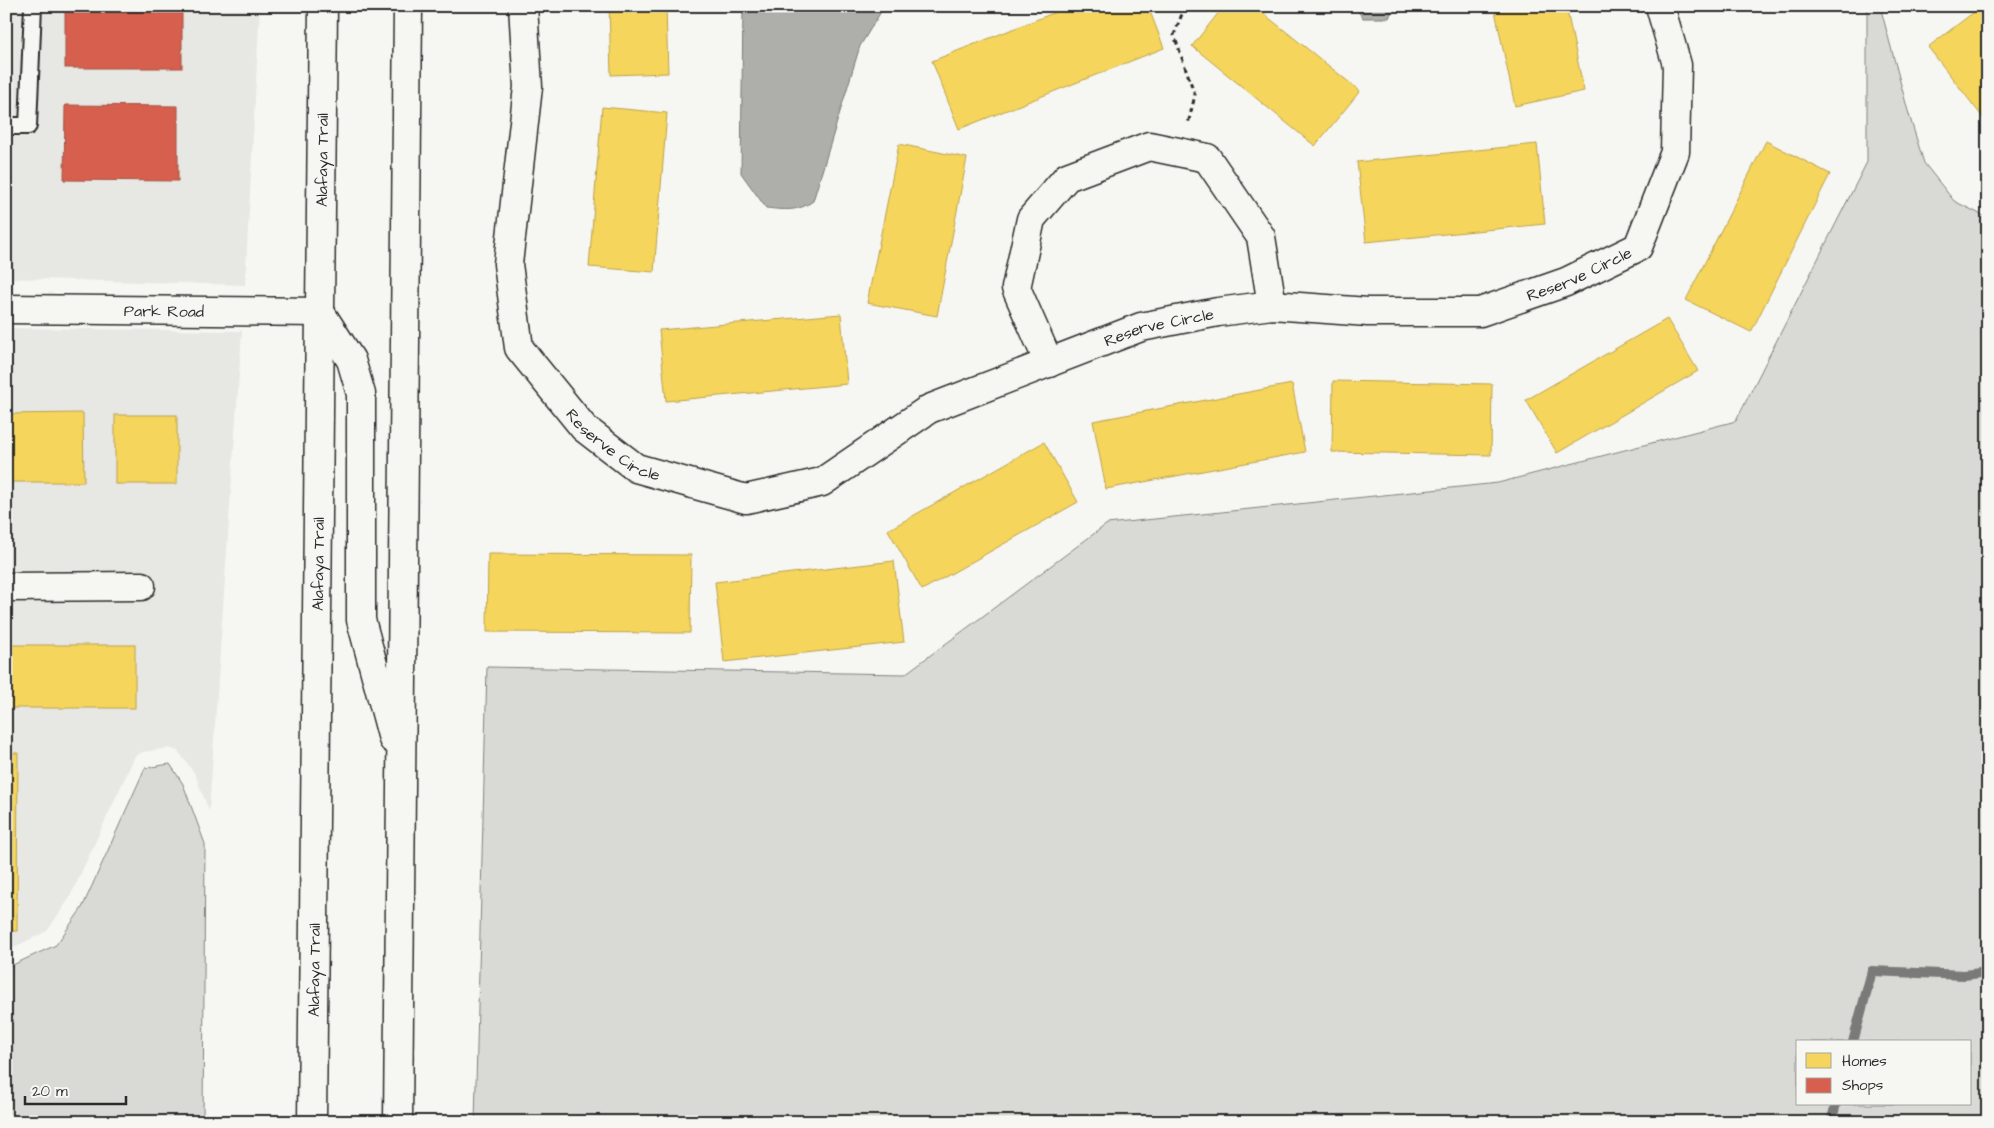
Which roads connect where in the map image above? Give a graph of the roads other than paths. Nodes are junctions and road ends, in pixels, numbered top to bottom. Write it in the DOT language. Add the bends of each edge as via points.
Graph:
graph roads {
  1 [pos="33,6"];
  2 [pos="323,6"];
  3 [pos="408,6"];
  4 [pos="523,6"];
  5 [pos="1660,6"];
  6 [pos="6,126"];
  7 [pos="1272,305"];
  8 [pos="6,309"];
  9 [pos="320,312"];
  10 [pos="1049,363"];
  11 [pos="142,586"];
  12 [pos="6,587"];
  13 [pos="402,774"];
  14 [pos="312,1122"];
  15 [pos="398,1122"];
  1 -- 6 [label="lane" via="28,126"];
  2 -- 9 [label="street, Alafaya Trail"];
  3 -- 13 [label="street"];
  4 -- 10 [label="street, Reserve Circle" via="528,87 508,264 519,348 584,428 636,468 746,499 822,482 929,409"];
  5 -- 7 [label="street, Reserve Circle" via="1677,65 1675,152 1638,247 1566,282 1480,312 1368,312"];
  7 -- 10 [label="street, Reserve Circle" via="1141,327"];
  7 -- 10 [label="street" via="1261,237 1207,158 1150,146 1067,177 1030,219 1016,288"];
  8 -- 9 [label="street, Park Road"];
  9 -- 13 [label="street" via="351,360 361,394 361,620"];
  9 -- 14 [label="street, Alafaya Trail"];
  11 -- 12 [label="street"];
  13 -- 15 [label="street"];
}
